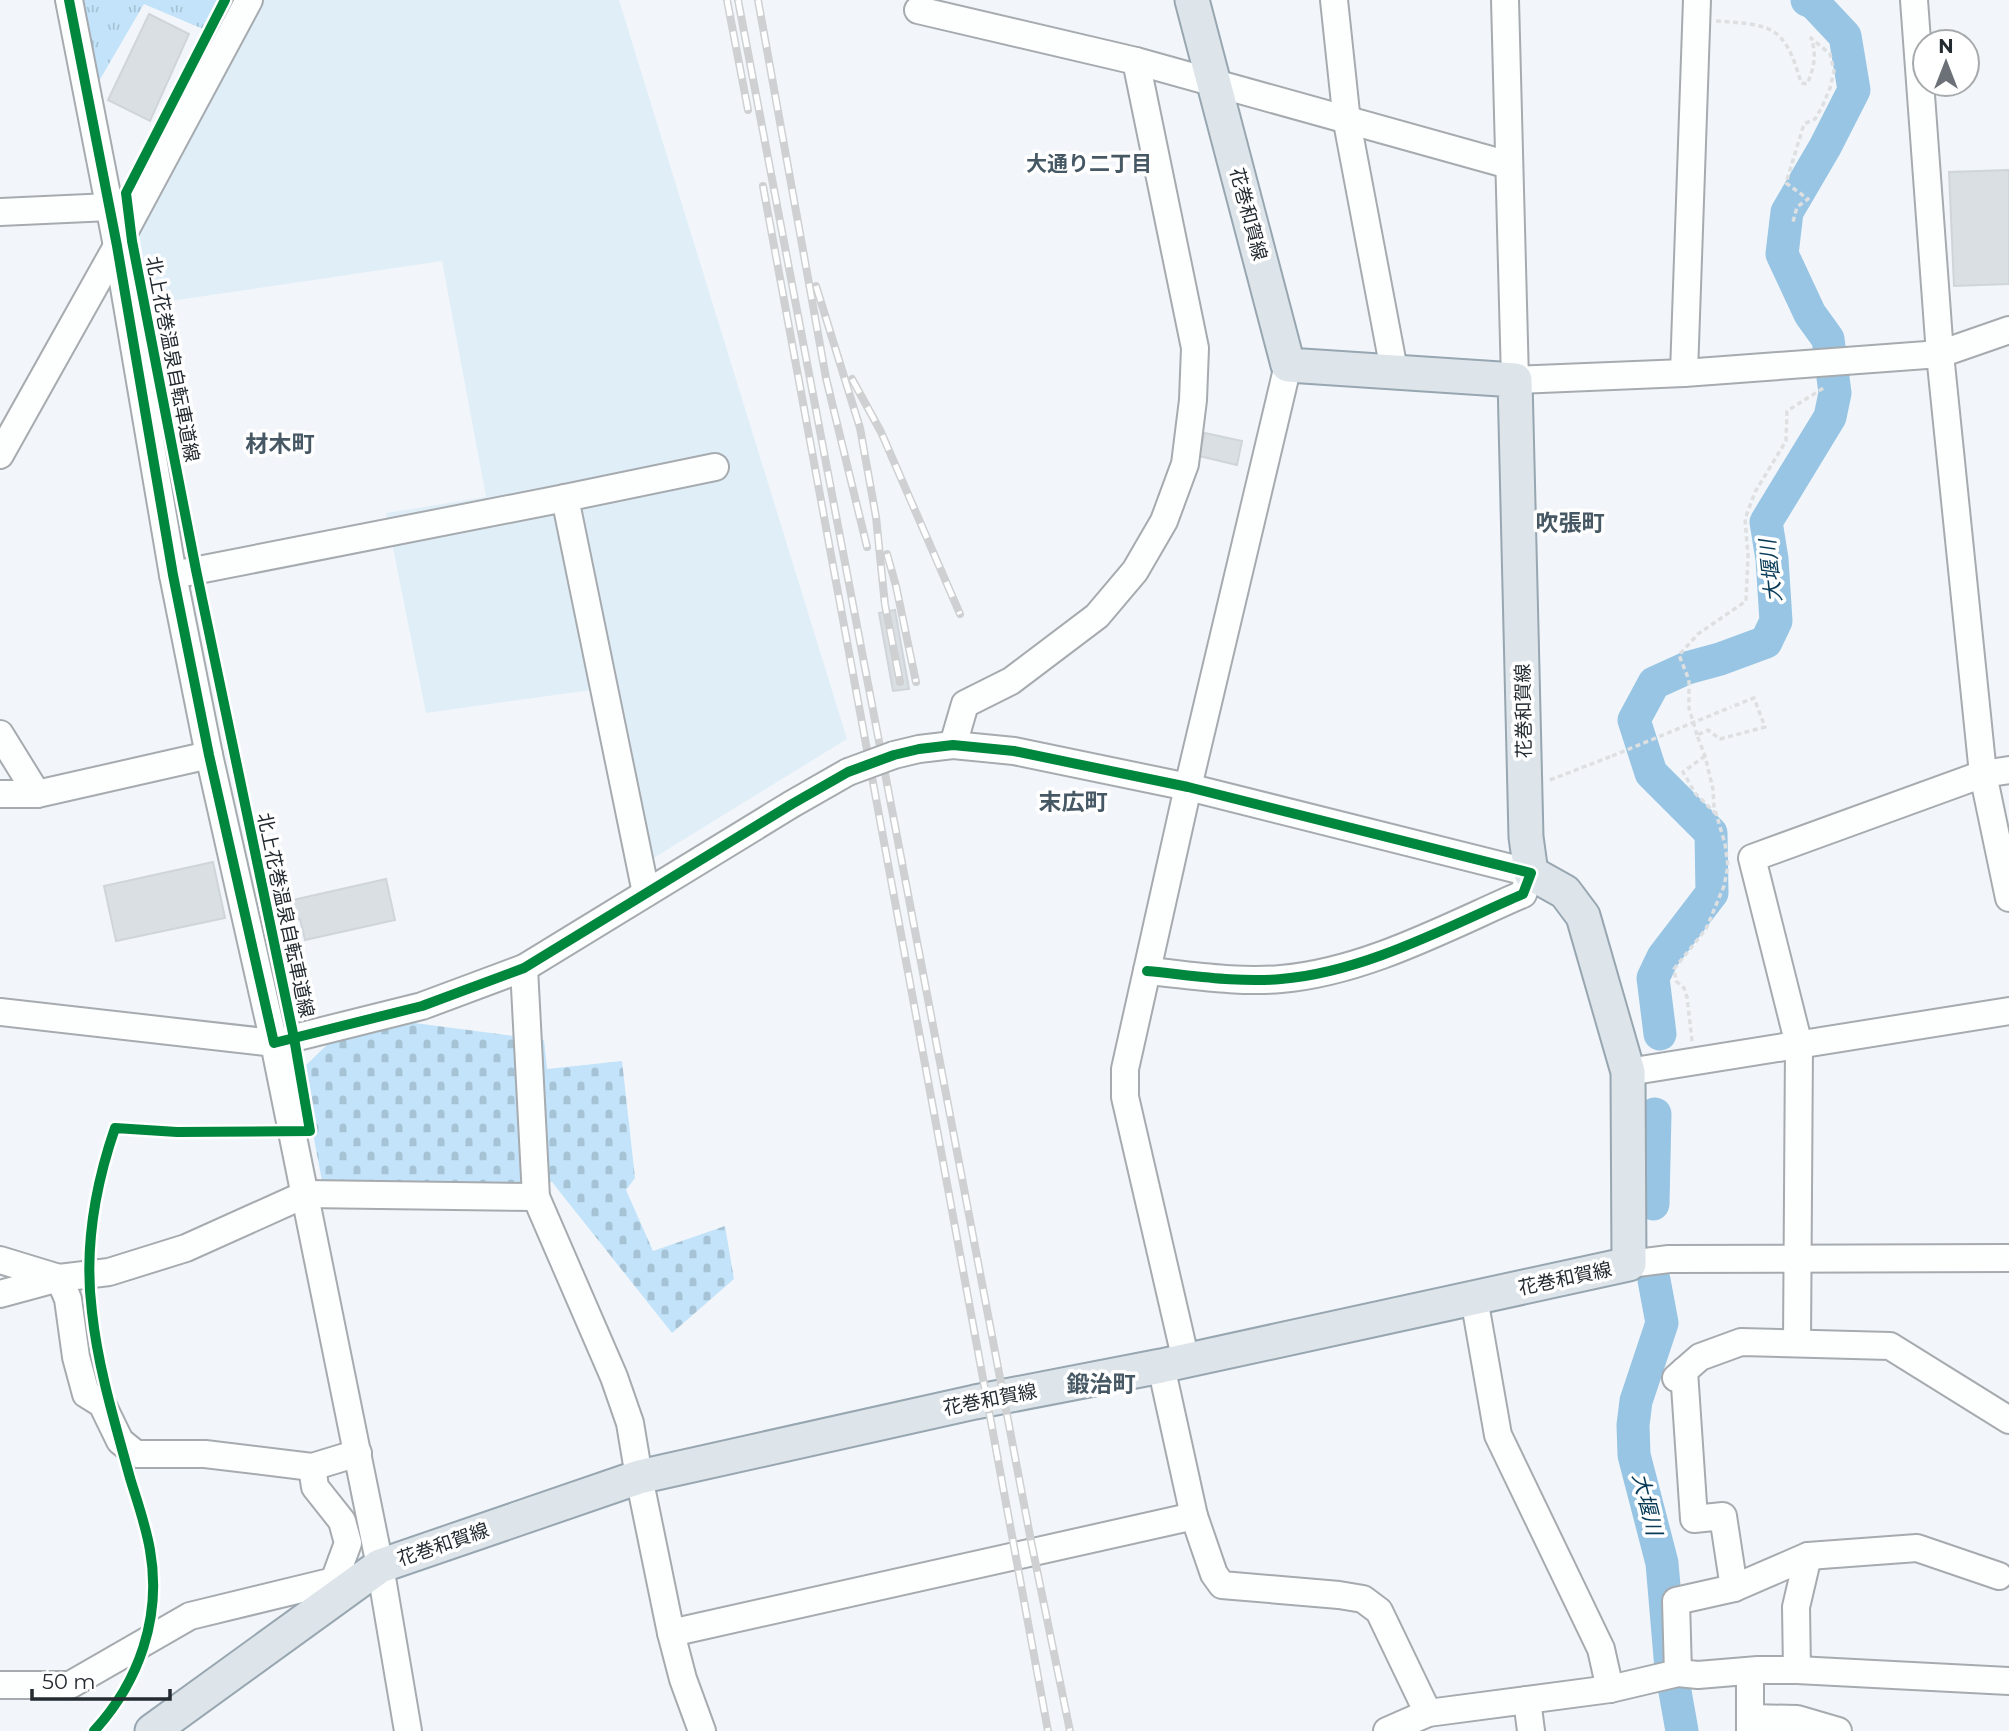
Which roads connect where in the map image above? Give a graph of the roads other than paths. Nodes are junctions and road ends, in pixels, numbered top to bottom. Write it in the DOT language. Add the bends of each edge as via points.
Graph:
graph roads {
  1 [pos="69,0"];
  2 [pos="249,0"];
  3 [pos="1192,0"];
  4 [pos="1334,0"];
  5 [pos="1505,0"];
  6 [pos="1697,0"];
  7 [pos="1914,0"];
  8 [pos="918,10"];
  9 [pos="1136,61"];
  10 [pos="1214,83"];
  11 [pos="1348,122"];
  12 [pos="1509,165"];
  13 [pos="110,207"];
  14 [pos="0,212"];
  15 [pos="117,246"];
  16 [pos="2009,330"];
  17 [pos="1940,354"];
  18 [pos="1289,365"];
  19 [pos="1394,370"];
  20 [pos="1684,373"];
  21 [pos="1515,380"];
  22 [pos="9,421"];
  23 [pos="0,455"];
  24 [pos="715,467"];
  25 [pos="565,498"];
  26 [pos="173,575"];
  27 [pos="0,734"];
  28 [pos="953,745"];
  29 [pos="209,755"];
  30 [pos="1996,772"];
  31 [pos="1188,788"];
  32 [pos="0,794"];
  33 [pos="37,794"];
  34 [pos="1531,873"];
  35 [pos="646,893"];
  36 [pos="2009,898"];
  37 [pos="524,968"];
  38 [pos="1147,971"];
  39 [pos="2009,1011"];
  40 [pos="0,1012"];
  41 [pos="274,1043"];
  42 [pos="1799,1045"];
  43 [pos="1628,1072"];
  44 [pos="306,1194"];
  45 [pos="536,1197"];
  46 [pos="2009,1258"];
  47 [pos="1799,1259"];
  48 [pos="0,1260"];
  49 [pos="1629,1264"];
  50 [pos="69,1277"];
  51 [pos="0,1294"];
  52 [pos="1474,1298"];
  53 [pos="1797,1343"];
  54 [pos="1173,1364"];
  55 [pos="2009,1420"];
  56 [pos="358,1453"];
  57 [pos="312,1467"];
  58 [pos="639,1477"];
  59 [pos="1194,1516"];
  60 [pos="1808,1556"];
  61 [pos="380,1566"];
  62 [pos="1999,1576"];
  63 [pos="1734,1588"];
  64 [pos="671,1633"];
  65 [pos="1797,1670"];
  66 [pos="1750,1671"];
  67 [pos="1670,1675"];
  68 [pos="2009,1681"];
  69 [pos="0,1685"];
  70 [pos="1610,1689"];
  71 [pos="1527,1700"];
  72 [pos="1428,1713"];
  73 [pos="1750,1724"];
  74 [pos="152,1731"];
  75 [pos="408,1731"];
  76 [pos="702,1731"];
  77 [pos="1387,1731"];
  78 [pos="1531,1731"];
  79 [pos="1838,1731"];
  1 -- 13 [label="street"];
  2 -- 15 [label="street"];
  3 -- 10 [label="main road, 花巻和賀線"];
  4 -- 11 [label="street"];
  5 -- 12 [label="street"];
  6 -- 20 [label="street"];
  7 -- 17 [label="street"];
  8 -- 9 [label="street"];
  9 -- 10 [label="street"];
  9 -- 28 [label="street" via="1195,348 1185,464 1164,521 1135,571 1097,616 1062,645 1012,681 965,704"];
  10 -- 11 [label="street"];
  10 -- 18 [label="main road, 花巻和賀線"];
  11 -- 12 [label="street"];
  11 -- 19 [label="street"];
  12 -- 21 [label="street"];
  13 -- 14 [label="street"];
  13 -- 15 [label="street"];
  15 -- 22 [label="street"];
  15 -- 26 [label="street"];
  16 -- 17 [label="street"];
  17 -- 20 [label="street"];
  17 -- 30 [label="street"];
  18 -- 19 [label="main road"];
  18 -- 31 [label="street"];
  19 -- 21 [label="main road"];
  20 -- 21 [label="street"];
  21 -- 34 [label="main road, 花巻和賀線" via="1526,837"];
  22 -- 23 [label="street"];
  24 -- 25 [label="street"];
  25 -- 26 [label="street"];
  25 -- 35 [label="street"];
  26 -- 29 [label="street"];
  27 -- 33 [label="street"];
  28 -- 31 [label="street" via="1014,751"];
  28 -- 35 [label="street, bridge" via="894,755 848,772"];
  29 -- 33 [label="street"];
  29 -- 41 [label="street"];
  30 -- 36 [label="street"];
  30 -- 42 [label="street" via="1752,859"];
  31 -- 34 [label="street"];
  31 -- 38 [label="street"];
  32 -- 33 [label="street"];
  34 -- 38 [label="street" via="1523,894 1343,967 1249,981"];
  34 -- 43 [label="main road, 花巻和賀線" via="1565,892 1583,916"];
  35 -- 37 [label="street"];
  37 -- 41 [label="street" via="422,1006"];
  37 -- 45 [label="street"];
  38 -- 54 [label="street" via="1125,1069 1125,1097"];
  39 -- 42 [label="street"];
  40 -- 41 [label="street"];
  41 -- 44 [label="street"];
  42 -- 43 [label="street"];
  42 -- 47 [label="street"];
  43 -- 49 [label="main road, 花巻和賀線"];
  44 -- 45 [label="street"];
  44 -- 50 [label="street" via="186,1248 109,1272"];
  44 -- 56 [label="street"];
  45 -- 58 [label="street" via="614,1377 630,1423"];
  46 -- 47 [label="street"];
  47 -- 49 [label="street" via="1669,1259"];
  47 -- 53 [label="street"];
  48 -- 50 [label="street"];
  49 -- 52 [label="main road, 花巻和賀線"];
  50 -- 51 [label="street"];
  50 -- 57 [label="street" via="76,1357 86,1394 102,1404 120,1441 136,1454 205,1454"];
  52 -- 54 [label="main road, 花巻和賀線"];
  52 -- 70 [label="street" via="1497,1435 1601,1649"];
  53 -- 55 [label="street" via="1890,1346"];
  53 -- 63 [label="street" via="1741,1342 1700,1357 1680,1374 1694,1519 1723,1516"];
  54 -- 58 [label="main road, 花巻和賀線" via="975,1402"];
  54 -- 59 [label="street"];
  56 -- 57 [label="street"];
  56 -- 61 [label="street"];
  57 -- 69 [label="street" via="315,1487 342,1521 348,1543 334,1581 190,1616 71,1685"];
  58 -- 61 [label="main road, 花巻和賀線"];
  58 -- 64 [label="street"];
  59 -- 64 [label="street"];
  59 -- 72 [label="street" via="1222,1585 1339,1595 1363,1599 1379,1611"];
  60 -- 62 [label="street" via="1917,1548"];
  60 -- 63 [label="street"];
  60 -- 65 [label="street" via="1796,1607"];
  61 -- 74 [label="main road, 花巻和賀線"];
  61 -- 75 [label="street"];
  63 -- 67 [label="street" via="1676,1601"];
  64 -- 76 [label="street"];
  65 -- 66 [label="street"];
  65 -- 68 [label="street"];
  66 -- 67 [label="street"];
  66 -- 73 [label="street"];
  67 -- 70 [label="street"];
  70 -- 71 [label="street"];
  71 -- 72 [label="street"];
  71 -- 78 [label="street"];
  72 -- 77 [label="street"];
  73 -- 79 [label="street" via="1797,1719"];
}
